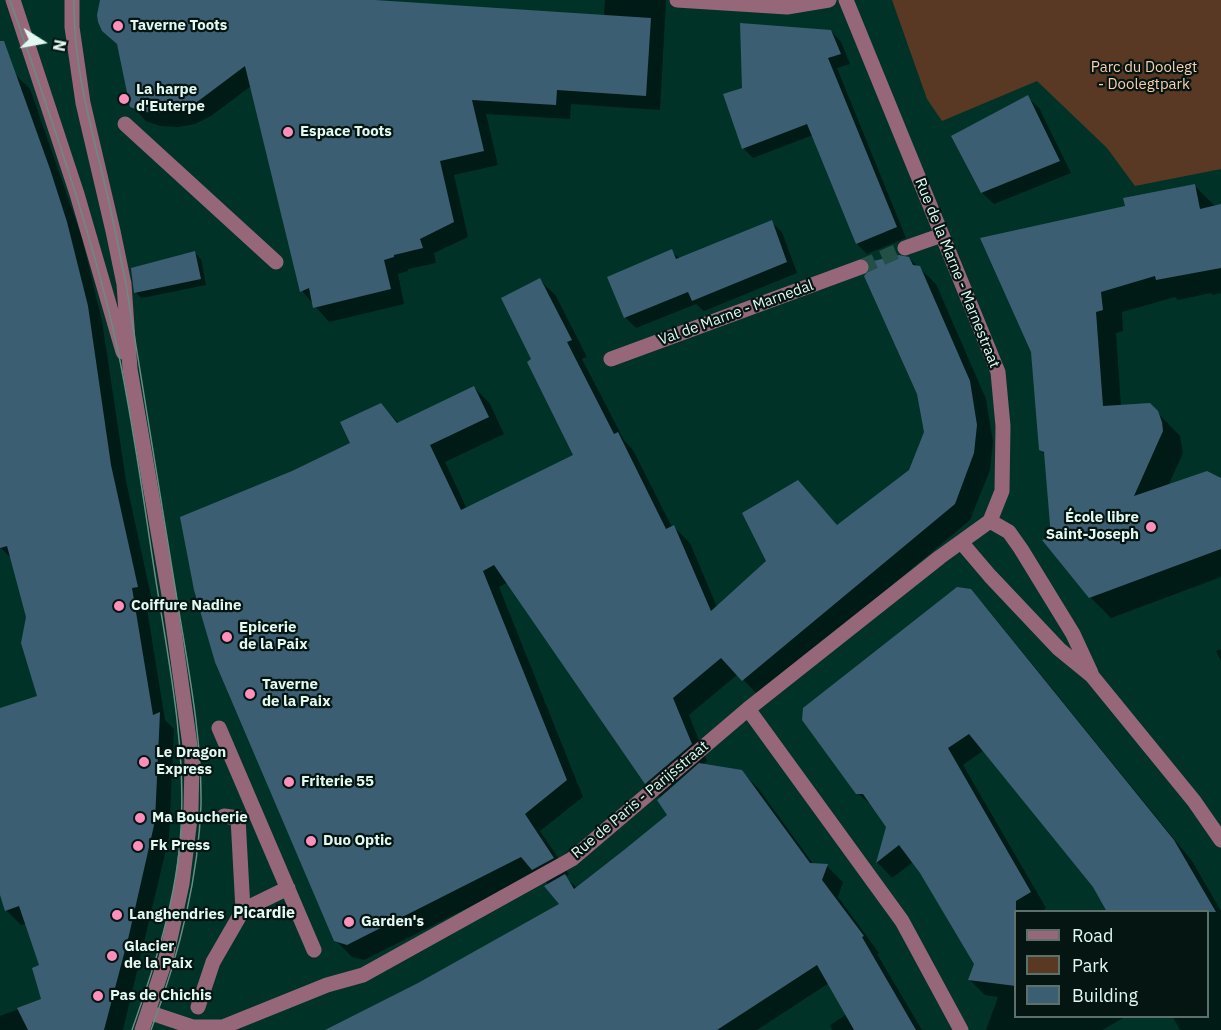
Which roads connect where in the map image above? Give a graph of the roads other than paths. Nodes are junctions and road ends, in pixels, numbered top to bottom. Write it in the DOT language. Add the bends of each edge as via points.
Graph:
graph roads {
  1 [pos="13,0"];
  2 [pos="72,0"];
  3 [pos="677,0"];
  4 [pos="829,0"];
  5 [pos="846,0"];
  6 [pos="124,124"];
  7 [pos="942,235"];
  8 [pos="905,248"];
  9 [pos="276,262"];
  10 [pos="861,267"];
  11 [pos="611,359"];
  12 [pos="130,369"];
  13 [pos="990,521"];
  14 [pos="961,542"];
  15 [pos="1092,676"];
  16 [pos="748,709"];
  17 [pos="219,728"];
  18 [pos="224,816"];
  19 [pos="1221,840"];
  20 [pos="288,888"];
  21 [pos="243,910"];
  22 [pos="314,950"];
  23 [pos="198,1007"];
  24 [pos="148,1012"];
  25 [pos="142,1030"];
  26 [pos="961,1030"];
  1 -- 12 [label="street"];
  2 -- 12 [label="street" via="82,103 124,284"];
  3 -- 4 [label="street" via="787,7"];
  5 -- 7 [label="street, Rue de la Marne - Marnestraat"];
  6 -- 9 [label="street"];
  7 -- 8 [label="street"];
  7 -- 13 [label="street, Rue de la Marne - Marnestraat" via="998,372 1003,426 1002,491"];
  10 -- 11 [label="street, Val de Marne - Marnedal"];
  12 -- 24 [label="street" via="169,595 192,760 191,810 182,884 166,958"];
  13 -- 14 [label="street"];
  13 -- 15 [label="street" via="1009,532 1021,549 1073,634"];
  14 -- 15 [label="street" via="1059,649"];
  14 -- 16 [label="street, Rue de Paris - Parijsstraat"];
  15 -- 19 [label="street"];
  16 -- 24 [label="street, Rue de Paris - Parijsstraat" via="572,859 363,975 327,985 223,1027 193,1027"];
  16 -- 26 [label="street" via="902,921"];
  17 -- 20 [label="street"];
  18 -- 21 [label="street" via="238,818"];
  20 -- 21 [label="street"];
  20 -- 22 [label="street"];
  21 -- 23 [label="street" via="203,974"];
  24 -- 25 [label="street"];
}
